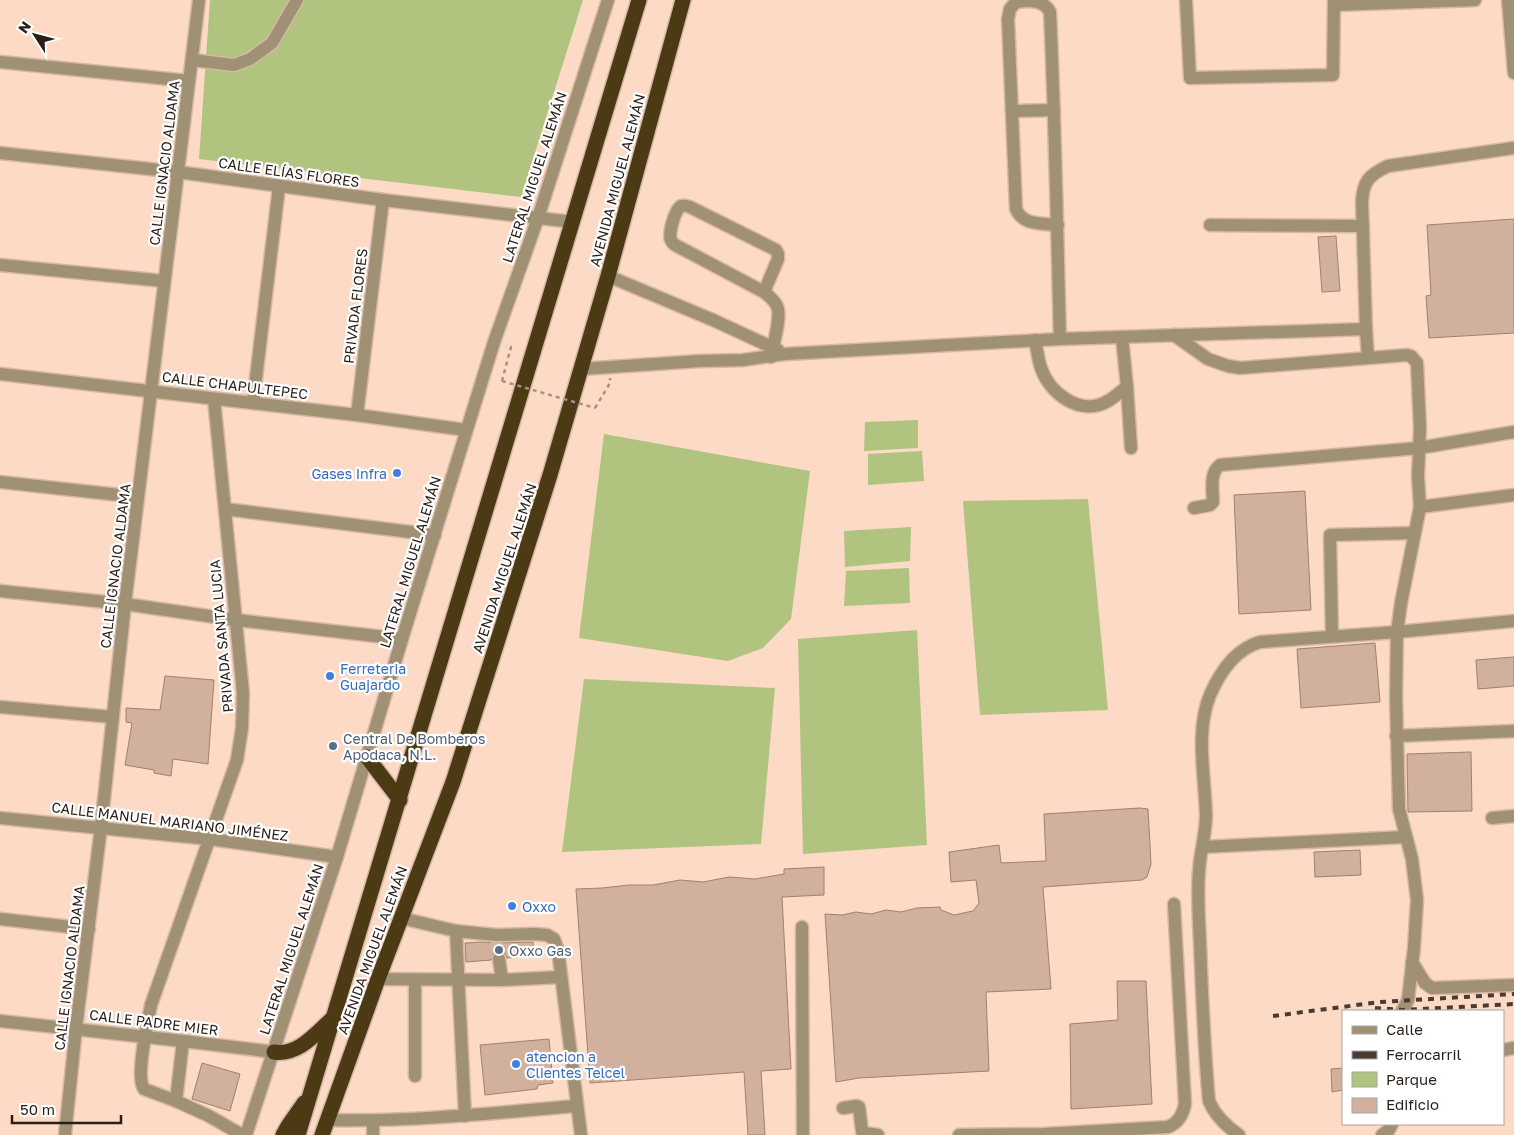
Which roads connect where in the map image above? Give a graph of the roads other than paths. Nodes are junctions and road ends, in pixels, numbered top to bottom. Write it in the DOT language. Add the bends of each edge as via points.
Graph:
graph roads {
  1 [pos="199,0"];
  2 [pos="297,0"];
  3 [pos="608,0"];
  4 [pos="639,0"];
  5 [pos="683,0"];
  6 [pos="1186,0"];
  7 [pos="1475,0"];
  8 [pos="1508,0"];
  9 [pos="1334,2"];
  10 [pos="192,60"];
  11 [pos="0,62"];
  12 [pos="1514,73"];
  13 [pos="189,81"];
  14 [pos="1054,110"];
  15 [pos="1012,111"];
  16 [pos="1514,148"];
  17 [pos="0,153"];
  18 [pos="178,172"];
  19 [pos="278,187"];
  20 [pos="382,200"];
  21 [pos="538,218"];
  22 [pos="573,222"];
  23 [pos="1058,225"];
  24 [pos="1210,225"];
  25 [pos="1363,226"];
  26 [pos="0,264"];
  27 [pos="608,276"];
  28 [pos="164,281"];
  29 [pos="764,292"];
  30 [pos="1366,329"];
  31 [pos="1174,335"];
  32 [pos="1122,337"];
  33 [pos="1060,339"];
  34 [pos="1035,340"];
  35 [pos="772,352"];
  36 [pos="1368,358"];
  37 [pos="581,369"];
  38 [pos="0,374"];
  39 [pos="1127,386"];
  40 [pos="150,390"];
  41 [pos="214,399"];
  42 [pos="253,403"];
  43 [pos="357,415"];
  44 [pos="466,430"];
  45 [pos="1514,432"];
  46 [pos="1131,448"];
  47 [pos="1419,448"];
  48 [pos="0,482"];
  49 [pos="1514,495"];
  50 [pos="138,497"];
  51 [pos="1420,507"];
  52 [pos="1194,508"];
  53 [pos="224,509"];
  54 [pos="1414,533"];
  55 [pos="434,535"];
  56 [pos="0,591"];
  57 [pos="125,604"];
  58 [pos="236,620"];
  59 [pos="1514,621"];
  60 [pos="1397,632"];
  61 [pos="1332,636"];
  62 [pos="402,639"];
  63 [pos="0,707"];
  64 [pos="113,717"];
  65 [pos="1514,731"];
  66 [pos="1396,736"];
  67 [pos="367,757"];
  68 [pos="400,800"];
  69 [pos="1514,816"];
  70 [pos="0,818"];
  71 [pos="1492,818"];
  72 [pos="101,827"];
  73 [pos="1405,837"];
  74 [pos="210,839"];
  75 [pos="1203,847"];
  76 [pos="337,857"];
  77 [pos="1174,904"];
  78 [pos="401,918"];
  79 [pos="0,919"];
  80 [pos="802,927"];
  81 [pos="89,929"];
  82 [pos="456,931"];
  83 [pos="499,959"];
  84 [pos="1412,962"];
  85 [pos="561,976"];
  86 [pos="378,979"];
  87 [pos="415,980"];
  88 [pos="459,980"];
  89 [pos="502,980"];
  90 [pos="1514,984"];
  91 [pos="1403,1010"];
  92 [pos="335,1016"];
  93 [pos="0,1021"];
  94 [pos="76,1028"];
  95 [pos="145,1036"];
  96 [pos="183,1040"];
  97 [pos="274,1052"];
  98 [pos="414,1076"];
  99 [pos="312,1094"];
  100 [pos="176,1101"];
  101 [pos="577,1106"];
  102 [pos="843,1108"];
  103 [pos="465,1116"];
  104 [pos="328,1120"];
  105 [pos="372,1121"];
  106 [pos="1392,1125"];
  107 [pos="65,1135"];
  108 [pos="242,1135"];
  109 [pos="246,1135"];
  110 [pos="283,1135"];
  111 [pos="298,1135"];
  112 [pos="322,1135"];
  113 [pos="373,1135"];
  114 [pos="581,1135"];
  115 [pos="803,1135"];
  116 [pos="878,1135"];
  117 [pos="959,1135"];
  118 [pos="1239,1135"];
  119 [pos="1382,1135"];
  1 -- 10 [label="street, CALLE IGNACIO ALDAMA"];
  2 -- 10 [label="street" via="272,43 250,59 234,65"];
  3 -- 21 [label="street, LATERAL MIGUEL ALEMÁN"];
  4 -- 22 [label="highway, AVENIDA MIGUEL ALEMÁN"];
  5 -- 27 [label="highway, AVENIDA MIGUEL ALEMÁN"];
  6 -- 9 [label="street" via="1190,78 1332,75"];
  7 -- 9 [label="street"];
  8 -- 12 [label="street"];
  10 -- 13 [label="street, CALLE IGNACIO ALDAMA"];
  11 -- 13 [label="street"];
  13 -- 18 [label="street, CALLE IGNACIO ALDAMA"];
  14 -- 15 [label="street"];
  14 -- 15 [label="street" via="1050,12 1042,1 1028,0 1016,2 1008,19"];
  14 -- 23 [label="street"];
  15 -- 23 [label="street" via="1016,209 1029,222"];
  16 -- 25 [label="street" via="1388,166 1367,180 1362,192"];
  17 -- 18 [label="street, CALLE ELÍAS FLORES"];
  18 -- 19 [label="street, CALLE ELÍAS FLORES"];
  18 -- 28 [label="street, CALLE IGNACIO ALDAMA"];
  19 -- 20 [label="street, CALLE ELÍAS FLORES"];
  19 -- 42 [label="street"];
  20 -- 21 [label="street, CALLE ELÍAS FLORES"];
  20 -- 43 [label="street, PRIVADA FLORES"];
  21 -- 22 [label="street, CALLE ELÍAS FLORES"];
  21 -- 44 [label="street, LATERAL MIGUEL ALEMÁN"];
  22 -- 68 [label="highway, AVENIDA MIGUEL ALEMÁN"];
  23 -- 33 [label="street"];
  24 -- 25 [label="street"];
  25 -- 30 [label="street"];
  26 -- 28 [label="street"];
  27 -- 35 [label="street" via="713,320"];
  27 -- 37 [label="highway, AVENIDA MIGUEL ALEMÁN"];
  28 -- 40 [label="street, CALLE IGNACIO ALDAMA"];
  29 -- 29 [label="street" via="672,242 671,230 680,207 690,207 776,250 778,259"];
  29 -- 35 [label="street" via="778,307"];
  30 -- 31 [label="street"];
  30 -- 36 [label="street"];
  31 -- 32 [label="street"];
  31 -- 36 [label="street" via="1208,359 1240,368"];
  32 -- 33 [label="street"];
  32 -- 39 [label="street"];
  33 -- 34 [label="street"];
  34 -- 35 [label="street" via="784,354"];
  34 -- 39 [label="street" via="1041,368 1051,386 1068,402 1087,408 1107,402"];
  35 -- 37 [label="street" via="743,360"];
  36 -- 47 [label="street" via="1407,355 1417,363"];
  37 -- 78 [label="highway, AVENIDA MIGUEL ALEMÁN" via="453,782"];
  38 -- 40 [label="street, CALLE CHAPULTEPEC"];
  39 -- 46 [label="street"];
  40 -- 41 [label="street, CALLE CHAPULTEPEC"];
  40 -- 50 [label="street, CALLE IGNACIO ALDAMA"];
  41 -- 42 [label="street, CALLE CHAPULTEPEC"];
  41 -- 53 [label="street, PRIVADA SANTA LUCIA"];
  42 -- 43 [label="street, CALLE CHAPULTEPEC"];
  43 -- 44 [label="street, CALLE CHAPULTEPEC"];
  44 -- 55 [label="street, LATERAL MIGUEL ALEMÁN"];
  45 -- 47 [label="street"];
  47 -- 51 [label="street"];
  47 -- 52 [label="street" via="1220,465 1213,474 1213,502"];
  48 -- 50 [label="street"];
  49 -- 51 [label="street"];
  50 -- 57 [label="street, CALLE IGNACIO ALDAMA"];
  51 -- 54 [label="street"];
  53 -- 55 [label="street"];
  53 -- 58 [label="street, PRIVADA SANTA LUCIA"];
  54 -- 60 [label="street"];
  54 -- 61 [label="street" via="1330,535"];
  55 -- 62 [label="street, LATERAL MIGUEL ALEMÁN"];
  56 -- 57 [label="street"];
  57 -- 58 [label="street"];
  57 -- 64 [label="street, CALLE IGNACIO ALDAMA"];
  58 -- 62 [label="street"];
  58 -- 74 [label="street, PRIVADA SANTA LUCIA" via="243,693 242,728 237,760"];
  59 -- 60 [label="street"];
  60 -- 61 [label="street"];
  60 -- 66 [label="street"];
  61 -- 75 [label="street" via="1253,644 1237,654 1220,677 1210,695 1202,740 1206,815"];
  62 -- 67 [label="street, LATERAL MIGUEL ALEMÁN"];
  63 -- 64 [label="street"];
  64 -- 72 [label="street, CALLE IGNACIO ALDAMA"];
  65 -- 66 [label="street"];
  66 -- 73 [label="street" via="1399,809"];
  67 -- 68 [label="highway"];
  67 -- 76 [label="street, LATERAL MIGUEL ALEMÁN"];
  68 -- 92 [label="highway, AVENIDA MIGUEL ALEMÁN"];
  69 -- 71 [label="street"];
  70 -- 72 [label="street, CALLE MANUEL MARIANO JIMÉNEZ"];
  72 -- 74 [label="street, CALLE MANUEL MARIANO JIMÉNEZ"];
  72 -- 81 [label="street, CALLE IGNACIO ALDAMA"];
  73 -- 75 [label="street"];
  73 -- 84 [label="street" via="1412,859 1417,900"];
  74 -- 76 [label="street, CALLE MANUEL MARIANO JIMÉNEZ"];
  74 -- 95 [label="street, PRIVADA SANTA LUCIA" via="151,1005"];
  75 -- 118 [label="street" via="1199,871 1200,921 1209,1101 1220,1119"];
  76 -- 97 [label="street, LATERAL MIGUEL ALEMÁN"];
  77 -- 117 [label="street" via="1185,1104 1184,1112 1174,1125 1044,1134"];
  78 -- 82 [label="street"];
  78 -- 86 [label="highway, AVENIDA MIGUEL ALEMÁN"];
  79 -- 81 [label="street"];
  80 -- 115 [label="street"];
  81 -- 94 [label="street, CALLE IGNACIO ALDAMA"];
  82 -- 85 [label="street" via="496,938 547,935 554,939 558,950"];
  82 -- 88 [label="street"];
  83 -- 89 [label="street"];
  84 -- 90 [label="street" via="1432,988"];
  84 -- 91 [label="street" via="1408,1000"];
  85 -- 89 [label="street"];
  85 -- 101 [label="street"];
  86 -- 87 [label="street"];
  86 -- 104 [label="highway, AVENIDA MIGUEL ALEMÁN"];
  87 -- 88 [label="street"];
  87 -- 98 [label="street"];
  88 -- 89 [label="street"];
  88 -- 103 [label="street"];
  92 -- 97 [label="highway" via="294,1050 284,1054"];
  92 -- 99 [label="highway, AVENIDA MIGUEL ALEMÁN"];
  93 -- 94 [label="street, CALLE PADRE MIER"];
  94 -- 95 [label="street, CALLE PADRE MIER"];
  94 -- 107 [label="street, CALLE IGNACIO ALDAMA"];
  95 -- 96 [label="street, CALLE PADRE MIER"];
  95 -- 100 [label="street, PRIVADA SANTA LUCIA" via="141,1085"];
  96 -- 97 [label="street, CALLE PADRE MIER"];
  96 -- 100 [label="street"];
  97 -- 109 [label="street, LATERAL MIGUEL ALEMÁN"];
  99 -- 110 [label="highway"];
  99 -- 111 [label="highway, AVENIDA MIGUEL ALEMÁN"];
  100 -- 108 [label="street"];
  101 -- 103 [label="street"];
  101 -- 114 [label="street"];
  102 -- 116 [label="street" via="859,1107 862,1131"];
  103 -- 105 [label="street"];
  104 -- 105 [label="street"];
  104 -- 112 [label="highway, AVENIDA MIGUEL ALEMÁN"];
  105 -- 113 [label="street"];
  106 -- 119 [label="street"];
}
